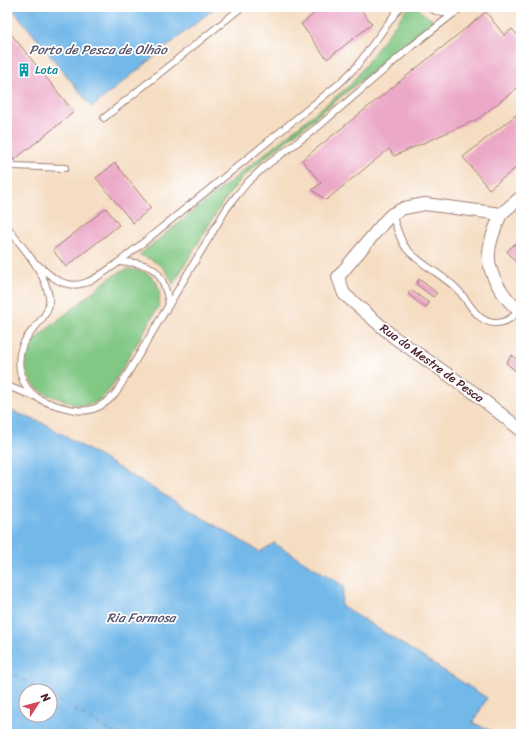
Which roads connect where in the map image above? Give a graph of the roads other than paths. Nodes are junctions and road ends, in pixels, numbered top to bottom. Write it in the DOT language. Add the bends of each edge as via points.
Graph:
graph roads {
  1 [pos="242,7"];
  2 [pos="400,7"];
  3 [pos="429,7"];
  4 [pos="462,7"];
  5 [pos="454,13"];
  6 [pos="104,118"];
  7 [pos="7,158"];
  8 [pos="10,167"];
  9 [pos="65,168"];
  10 [pos="521,197"];
  11 [pos="392,214"];
  12 [pos="501,214"];
  13 [pos="7,227"];
  14 [pos="34,262"];
  15 [pos="119,262"];
  16 [pos="169,304"];
  17 [pos="520,312"];
  18 [pos="7,386"];
  19 [pos="38,398"];
  20 [pos="521,430"];
  1 -- 6 [label="lane"];
  2 -- 15 [label="lane" via="356,67 341,82"];
  3 -- 5 [label="lane" via="436,12"];
  4 -- 5 [label="lane"];
  5 -- 16 [label="lane" via="248,182 228,208"];
  7 -- 8 [label="lane"];
  8 -- 9 [label="lane"];
  10 -- 12 [label="street"];
  11 -- 12 [label="street, Rua do Mestre de Pesca" via="404,208 425,204"];
  11 -- 17 [label="lane" via="406,247 457,289 477,315 496,324"];
  11 -- 20 [label="street, Rua do Mestre de Pesca" via="338,277 344,294 396,338 473,392"];
  12 -- 17 [label="street" via="490,240 490,269 502,292"];
  13 -- 14 [label="lane"];
  14 -- 15 [label="lane" via="54,278 73,285 84,284"];
  14 -- 19 [label="lane" via="48,288 50,300 41,320 23,344 19,369 23,382"];
  15 -- 16 [label="lane" via="139,263 155,270 165,283"];
  16 -- 19 [label="lane" via="110,399 91,410 77,411"];
  18 -- 19 [label="lane"];
}
